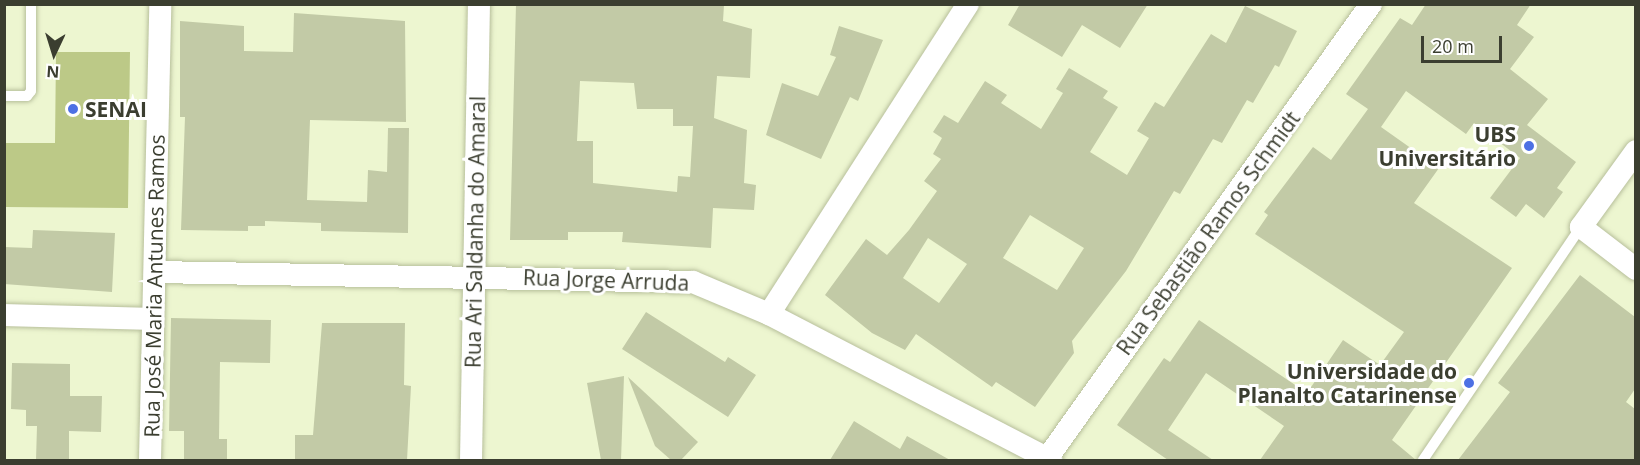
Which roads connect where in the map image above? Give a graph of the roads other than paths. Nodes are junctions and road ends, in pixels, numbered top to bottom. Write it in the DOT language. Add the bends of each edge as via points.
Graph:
graph roads {
  1 [pos="31,4"];
  2 [pos="160,4"];
  3 [pos="479,4"];
  4 [pos="968,4"];
  5 [pos="1371,4"];
  6 [pos="4,96"];
  7 [pos="1635,151"];
  8 [pos="1581,227"];
  9 [pos="1635,269"];
  10 [pos="154,272"];
  11 [pos="474,276"];
  12 [pos="769,314"];
  13 [pos="4,315"];
  14 [pos="153,319"];
  15 [pos="150,460"];
  16 [pos="471,460"];
  17 [pos="1048,460"];
  18 [pos="1423,460"];
  1 -- 6 [label="lane" via="31,91 27,96"];
  2 -- 10 [label="street, Rua José Maria Antunes Ramos"];
  3 -- 11 [label="street, Rua Ari Saldanha do Amaral"];
  4 -- 12 [label="street"];
  5 -- 17 [label="street, Rua Sebastião Ramos Schmidt"];
  7 -- 8 [label="street"];
  8 -- 9 [label="street"];
  8 -- 18 [label="lane"];
  10 -- 11 [label="street, Rua Jorge Arruda"];
  10 -- 14 [label="street, Rua José Maria Antunes Ramos"];
  11 -- 12 [label="street, Rua Jorge Arruda" via="663,278 724,292"];
  11 -- 16 [label="street, Rua Ari Saldanha do Amaral"];
  12 -- 17 [label="street, Rua Jorge Arruda"];
  13 -- 14 [label="street"];
  14 -- 15 [label="street, Rua José Maria Antunes Ramos"];
}
